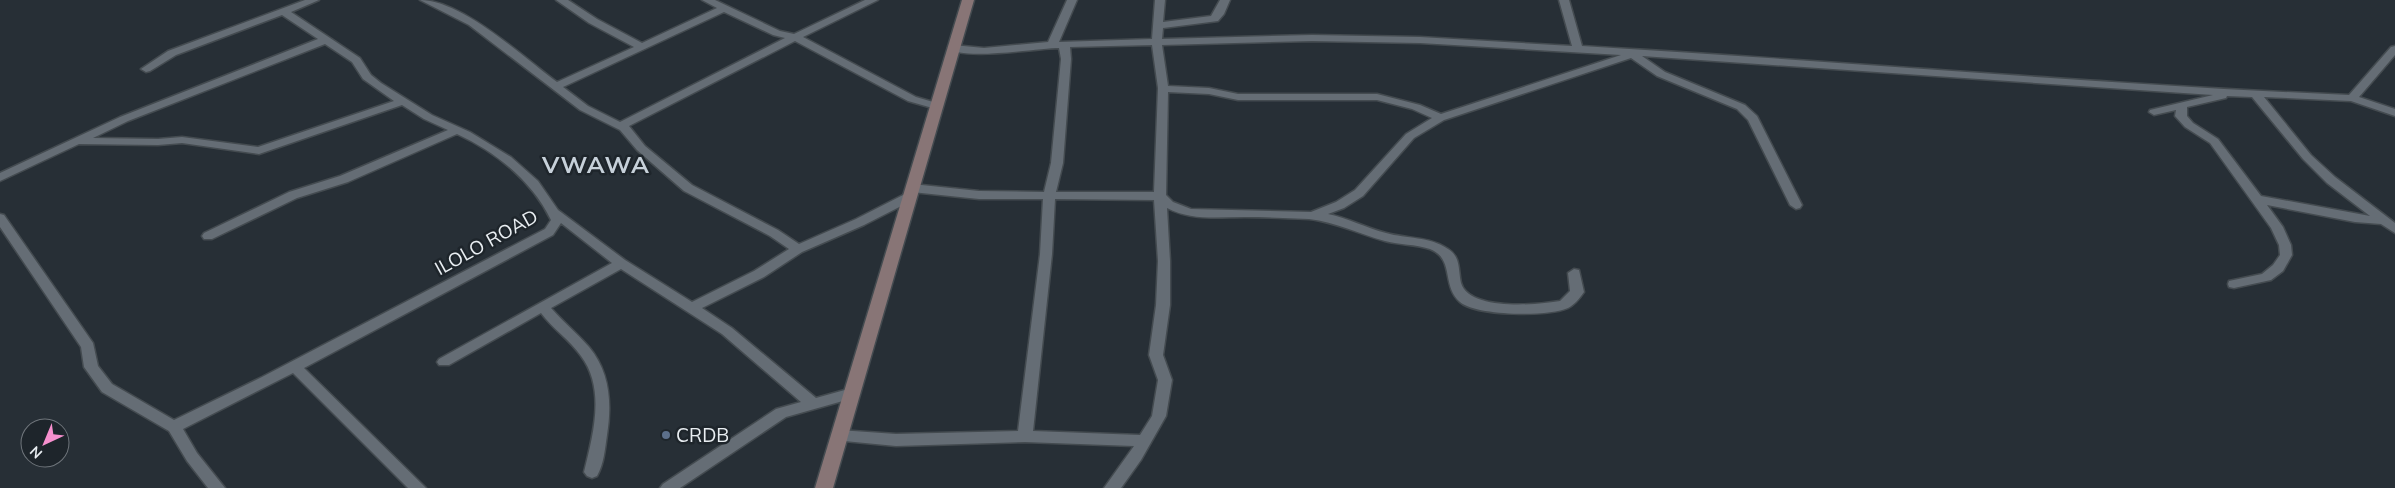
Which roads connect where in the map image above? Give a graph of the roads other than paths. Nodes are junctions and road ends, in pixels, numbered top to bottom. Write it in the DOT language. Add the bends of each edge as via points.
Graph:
graph roads {
  1 [pos="314,0"];
  2 [pos="424,0"];
  3 [pos="560,0"];
  4 [pos="707,0"];
  5 [pos="968,0"];
  6 [pos="1072,0"];
  7 [pos="1160,0"];
  8 [pos="1225,0"];
  9 [pos="1564,0"];
  10 [pos="867,1"];
  11 [pos="725,8"];
  12 [pos="284,12"];
  13 [pos="1158,25"];
  14 [pos="795,38"];
  15 [pos="326,40"];
  16 [pos="1157,42"];
  17 [pos="1058,45"];
  18 [pos="642,47"];
  19 [pos="953,48"];
  20 [pos="1578,49"];
  21 [pos="2395,49"];
  22 [pos="1635,53"];
  23 [pos="146,69"];
  24 [pos="555,87"];
  25 [pos="1163,88"];
  26 [pos="2234,93"];
  27 [pos="2255,94"];
  28 [pos="2352,98"];
  29 [pos="404,101"];
  30 [pos="936,106"];
  31 [pos="2182,106"];
  32 [pos="2154,112"];
  33 [pos="2395,113"];
  34 [pos="1440,118"];
  35 [pos="621,126"];
  36 [pos="458,130"];
  37 [pos="69,144"];
  38 [pos="0,177"];
  39 [pos="911,193"];
  40 [pos="1049,196"];
  41 [pos="1160,196"];
  42 [pos="2255,199"];
  43 [pos="1796,205"];
  44 [pos="554,213"];
  45 [pos="1310,216"];
  46 [pos="0,218"];
  47 [pos="2390,225"];
  48 [pos="208,236"];
  49 [pos="798,249"];
  50 [pos="621,263"];
  51 [pos="1574,273"];
  52 [pos="2234,284"];
  53 [pos="543,306"];
  54 [pos="693,307"];
  55 [pos="444,362"];
  56 [pos="294,366"];
  57 [pos="852,393"];
  58 [pos="814,404"];
  59 [pos="174,428"];
  60 [pos="839,436"];
  61 [pos="1025,436"];
  62 [pos="1145,440"];
  63 [pos="592,472"];
  64 [pos="217,488"];
  65 [pos="418,488"];
  66 [pos="668,488"];
  67 [pos="824,488"];
  68 [pos="1112,488"];
  1 -- 12 [label="street"];
  2 -- 24 [label="street" via="473,24"];
  3 -- 18 [label="street"];
  4 -- 11 [label="street"];
  5 -- 19 [label="street"];
  6 -- 17 [label="street"];
  7 -- 13 [label="street"];
  8 -- 13 [label="street" via="1214,19"];
  9 -- 20 [label="street"];
  10 -- 14 [label="street"];
  11 -- 14 [label="street"];
  11 -- 18 [label="street"];
  12 -- 15 [label="street, ILOLO ROAD"];
  12 -- 23 [label="street" via="172,52"];
  13 -- 16 [label="street"];
  14 -- 30 [label="street" via="868,78 912,99"];
  14 -- 35 [label="street"];
  15 -- 29 [label="street, ILOLO ROAD" via="356,60 377,85"];
  15 -- 37 [label="street" via="158,105"];
  16 -- 17 [label="street"];
  16 -- 20 [label="street" via="1312,38"];
  16 -- 25 [label="street"];
  17 -- 19 [label="street" via="984,51"];
  17 -- 40 [label="street" via="1066,59 1057,163"];
  18 -- 24 [label="street"];
  19 -- 30 [label="street"];
  20 -- 22 [label="street"];
  21 -- 28 [label="street"];
  22 -- 26 [label="street"];
  22 -- 34 [label="street"];
  22 -- 43 [label="street" via="1661,74 1741,107 1752,118"];
  24 -- 35 [label="street" via="584,108"];
  25 -- 34 [label="street" via="1209,91 1238,97 1377,97"];
  25 -- 41 [label="street"];
  26 -- 27 [label="street"];
  26 -- 31 [label="street"];
  27 -- 28 [label="street"];
  27 -- 47 [label="street" via="2307,157 2331,180"];
  28 -- 33 [label="street"];
  29 -- 36 [label="street, ILOLO ROAD" via="428,117"];
  29 -- 37 [label="street" via="259,151 182,140 103,140"];
  30 -- 39 [label="street"];
  31 -- 32 [label="street"];
  31 -- 42 [label="street" via="2181,116 2214,141"];
  34 -- 45 [label="street" via="1410,136 1359,193 1340,205"];
  35 -- 49 [label="street" via="666,172 688,188"];
  36 -- 44 [label="street, ILOLO ROAD" via="507,159 534,184"];
  36 -- 48 [label="street" via="344,179 293,196"];
  37 -- 38 [label="street"];
  39 -- 40 [label="street"];
  39 -- 49 [label="street"];
  39 -- 57 [label="street"];
  40 -- 41 [label="street"];
  40 -- 61 [label="street" via="1046,254"];
  41 -- 45 [label="street" via="1168,207 1191,214"];
  41 -- 62 [label="street" via="1163,305 1156,355 1165,380 1159,416"];
  42 -- 47 [label="street"];
  42 -- 52 [label="street" via="2277,228 2286,255 2278,268 2266,277"];
  44 -- 50 [label="street"];
  44 -- 56 [label="street, ILOLO ROAD" via="557,220 549,232"];
  45 -- 51 [label="street" via="1353,225 1389,238 1445,249 1454,264 1453,282 1466,300 1492,307 1532,308 1564,304 1577,292"];
  46 -- 59 [label="street" via="88,346 91,367 108,388"];
  49 -- 54 [label="street" via="759,274"];
  50 -- 53 [label="street"];
  50 -- 54 [label="street"];
  53 -- 55 [label="street"];
  53 -- 63 [label="street" via="555,323 587,353 600,380 603,415"];
  54 -- 58 [label="street" via="728,331 790,388"];
  56 -- 59 [label="street, ILOLO ROAD"];
  56 -- 65 [label="street"];
  57 -- 58 [label="street"];
  57 -- 60 [label="street"];
  58 -- 66 [label="street" via="781,413"];
  59 -- 64 [label="street"];
  60 -- 61 [label="street" via="896,440"];
  60 -- 67 [label="street"];
  61 -- 62 [label="street"];
  62 -- 68 [label="street"];
}
